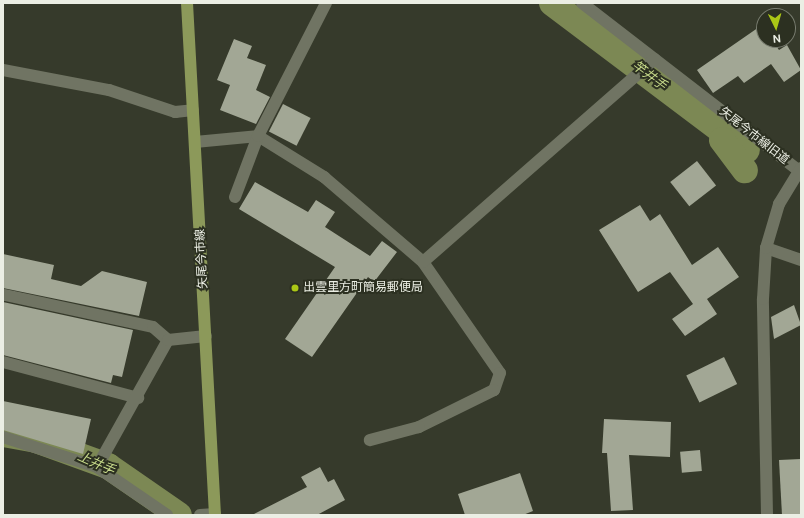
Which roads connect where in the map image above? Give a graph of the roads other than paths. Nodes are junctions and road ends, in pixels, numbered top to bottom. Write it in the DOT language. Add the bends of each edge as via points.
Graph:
graph roads {
  1 [pos="187,3"];
  2 [pos="326,3"];
  3 [pos="582,3"];
  4 [pos="655,60"];
  5 [pos="3,70"];
  6 [pos="193,110"];
  7 [pos="258,136"];
  8 [pos="195,142"];
  9 [pos="800,170"];
  10 [pos="235,197"];
  11 [pos="766,248"];
  12 [pos="801,260"];
  13 [pos="423,262"];
  14 [pos="5,295"];
  15 [pos="206,336"];
  16 [pos="168,340"];
  17 [pos="3,362"];
  18 [pos="138,398"];
  19 [pos="3,437"];
  20 [pos="370,440"];
  21 [pos="97,467"];
  22 [pos="215,514"];
  23 [pos="167,515"];
  24 [pos="200,515"];
  25 [pos="767,515"];
  1 -- 6 [label="main road, 矢尾今市線"];
  2 -- 7 [label="street"];
  3 -- 4 [label="street, 矢尾今市線旧道"];
  4 -- 9 [label="street, 矢尾今市線旧道"];
  4 -- 13 [label="street"];
  5 -- 6 [label="street" via="109,90 175,112"];
  6 -- 8 [label="main road, 矢尾今市線"];
  7 -- 8 [label="street"];
  7 -- 10 [label="street"];
  7 -- 13 [label="street" via="324,177"];
  8 -- 15 [label="main road, 矢尾今市線"];
  9 -- 11 [label="street, 矢尾今市線旧道" via="779,204"];
  11 -- 12 [label="street"];
  11 -- 25 [label="street, 矢尾今市線旧道" via="762,299"];
  13 -- 20 [label="street" via="500,373 494,390 419,427"];
  14 -- 16 [label="street" via="153,327"];
  15 -- 16 [label="street"];
  15 -- 22 [label="main road, 矢尾今市線"];
  16 -- 18 [label="street"];
  17 -- 18 [label="street"];
  18 -- 21 [label="street"];
  19 -- 21 [label="street"];
  21 -- 23 [label="street"];
  22 -- 24 [label="street"];
}
